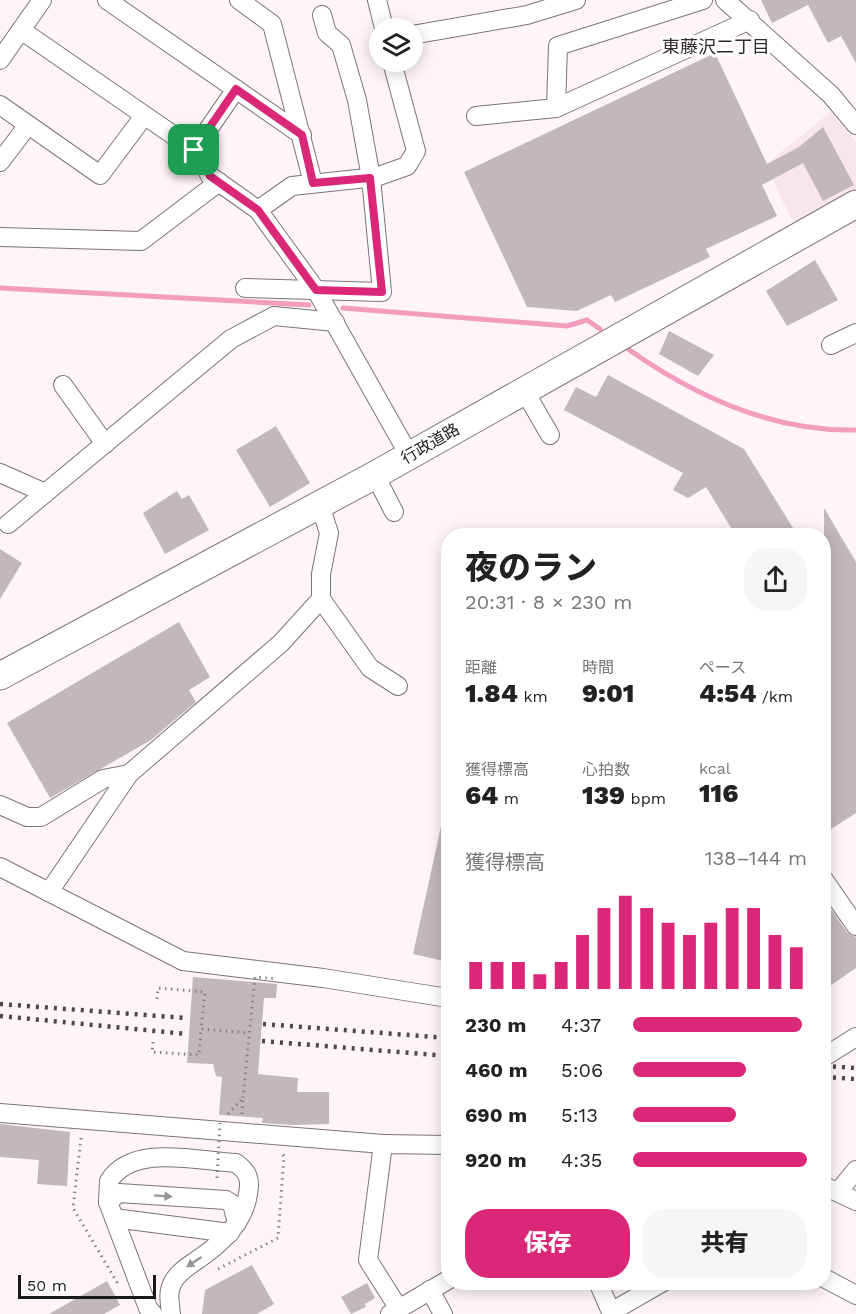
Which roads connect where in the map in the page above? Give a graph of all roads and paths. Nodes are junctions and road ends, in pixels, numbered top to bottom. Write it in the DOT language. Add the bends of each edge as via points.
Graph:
graph roads {
  1 [pos="42,0"];
  2 [pos="107,0"];
  3 [pos="238,0"];
  4 [pos="377,0"];
  5 [pos="576,0"];
  6 [pos="703,0"];
  7 [pos="725,0"];
  8 [pos="322,15"];
  9 [pos="382,18"];
  10 [pos="750,20"];
  11 [pos="21,30"];
  12 [pos="423,33"];
  13 [pos="0,60"];
  14 [pos="395,72"];
  15 [pos="236,89"];
  16 [pos="0,105"];
  17 [pos="556,108"];
  18 [pos="144,116"];
  19 [pos="476,116"];
  20 [pos="28,125"];
  21 [pos="856,125"];
  22 [pos="302,135"];
  23 [pos="194,150"];
  24 [pos="0,162"];
  25 [pos="370,178"];
  26 [pos="219,182"];
  27 [pos="313,183"];
  28 [pos="856,204"];
  29 [pos="258,210"];
  30 [pos="0,237"];
  31 [pos="246,288"];
  32 [pos="316,290"];
  33 [pos="335,322"];
  34 [pos="856,333"];
  35 [pos="831,345"];
  36 [pos="63,385"];
  37 [pos="524,390"];
  38 [pos="550,435"];
  39 [pos="105,444"];
  40 [pos="409,455"];
  41 [pos="0,472"];
  42 [pos="375,475"];
  43 [pos="45,493"];
  44 [pos="320,505"];
  45 [pos="394,512"];
  46 [pos="8,524"];
  47 [pos="321,599"];
  48 [pos="0,676"];
  49 [pos="398,686"];
  50 [pos="129,774"];
  51 [pos="0,805"];
  52 [pos="0,867"];
  53 [pos="831,890"];
  54 [pos="49,892"];
  55 [pos="856,926"];
  56 [pos="277,979"];
  57 [pos="441,997"];
  58 [pos="157,999"];
  59 [pos="201,1029"];
  60 [pos="249,1033"];
  61 [pos="856,1037"];
  62 [pos="153,1042"];
  63 [pos="831,1050"];
  64 [pos="243,1098"];
  65 [pos="0,1113"];
  66 [pos="242,1124"];
  67 [pos="383,1144"];
  68 [pos="441,1145"];
  69 [pos="856,1170"];
  70 [pos="217,1178"];
  71 [pos="831,1189"];
  72 [pos="856,1201"];
  73 [pos="111,1210"];
  74 [pos="233,1228"];
  75 [pos="831,1282"];
  76 [pos="441,1284"];
  77 [pos="429,1290"];
  78 [pos="601,1290"];
  79 [pos="650,1290"];
  80 [pos="856,1295"];
  81 [pos="394,1311"];
  82 [pos="146,1312"];
  83 [pos="611,1313"];
  84 [pos="171,1314"];
  85 [pos="443,1314"];
  1 -- 11 [label="street"];
  2 -- 15 [label="street"];
  3 -- 22 [label="street" via="272,24"];
  4 -- 9 [label="street"];
  5 -- 12 [label="street" via="527,15"];
  6 -- 17 [label="street" via="558,46"];
  7 -- 10 [label="street"];
  8 -- 25 [label="street" via="327,33 341,45 357,100"];
  10 -- 17 [label="street"];
  10 -- 21 [label="street" via="831,95"];
  11 -- 13 [label="street"];
  11 -- 18 [label="street"];
  14 -- 25 [label="street" via="416,151 407,166"];
  15 -- 22 [label="street"];
  15 -- 23 [label="street"];
  16 -- 20 [label="street"];
  17 -- 19 [label="street"];
  18 -- 20 [label="street" via="100,176"];
  18 -- 23 [label="street"];
  20 -- 24 [label="street"];
  22 -- 27 [label="street"];
  23 -- 26 [label="street" via="210,176"];
  25 -- 27 [label="street"];
  25 -- 32 [label="street" via="382,292"];
  26 -- 29 [label="street"];
  26 -- 30 [label="street" via="141,242"];
  27 -- 29 [label="street" via="292,186"];
  28 -- 37 [label="highway, 行政道路"];
  29 -- 32 [label="street"];
  31 -- 32 [label="street"];
  32 -- 33 [label="street"];
  33 -- 39 [label="street" via="274,316 239,335"];
  33 -- 40 [label="street"];
  34 -- 35 [label="street"];
  36 -- 39 [label="street"];
  37 -- 38 [label="street"];
  37 -- 40 [label="highway, 行政道路"];
  39 -- 43 [label="street"];
  40 -- 42 [label="highway, 行政道路"];
  41 -- 43 [label="street"];
  42 -- 44 [label="highway, 行政道路"];
  42 -- 45 [label="street"];
  43 -- 46 [label="street"];
  44 -- 47 [label="street" via="329,533 321,574"];
  44 -- 48 [label="highway, 行政道路"];
  47 -- 49 [label="street" via="370,668"];
  47 -- 50 [label="street" via="281,644"];
  50 -- 51 [label="street" via="103,779 41,817 27,817"];
  50 -- 54 [label="street"];
  52 -- 54 [label="street"];
  53 -- 55 [label="street"];
  54 -- 57 [label="street" via="183,961"];
  56 -- 60 [label="path, bridge" via="255,977"];
  58 -- 59 [label="path, bridge" via="158,988 205,992"];
  59 -- 60 [label="path, bridge"];
  59 -- 62 [label="path, bridge" via="199,1055 152,1052"];
  60 -- 64 [label="path, bridge"];
  61 -- 63 [label="street"];
  64 -- 66 [label="path"];
  64 -- 70 [label="path, bridge" via="220,1123"];
  65 -- 67 [label="street"];
  67 -- 68 [label="street"];
  67 -- 81 [label="street" via="368,1260"];
  69 -- 71 [label="street"];
  71 -- 72 [label="street"];
  73 -- 74 [label="street"];
  73 -- 74 [label="street, one-way" via="119,1193 226,1200 232,1204"];
  73 -- 74 [label="street" via="109,1181 127,1162 144,1157 236,1163 247,1171 250,1182 247,1201"];
  73 -- 82 [label="street"];
  74 -- 84 [label="street, one-way" via="173,1281 169,1293"];
  75 -- 80 [label="street"];
  76 -- 77 [label="street"];
  77 -- 81 [label="street"];
  77 -- 85 [label="street"];
  78 -- 83 [label="street"];
  79 -- 83 [label="street"];
}
